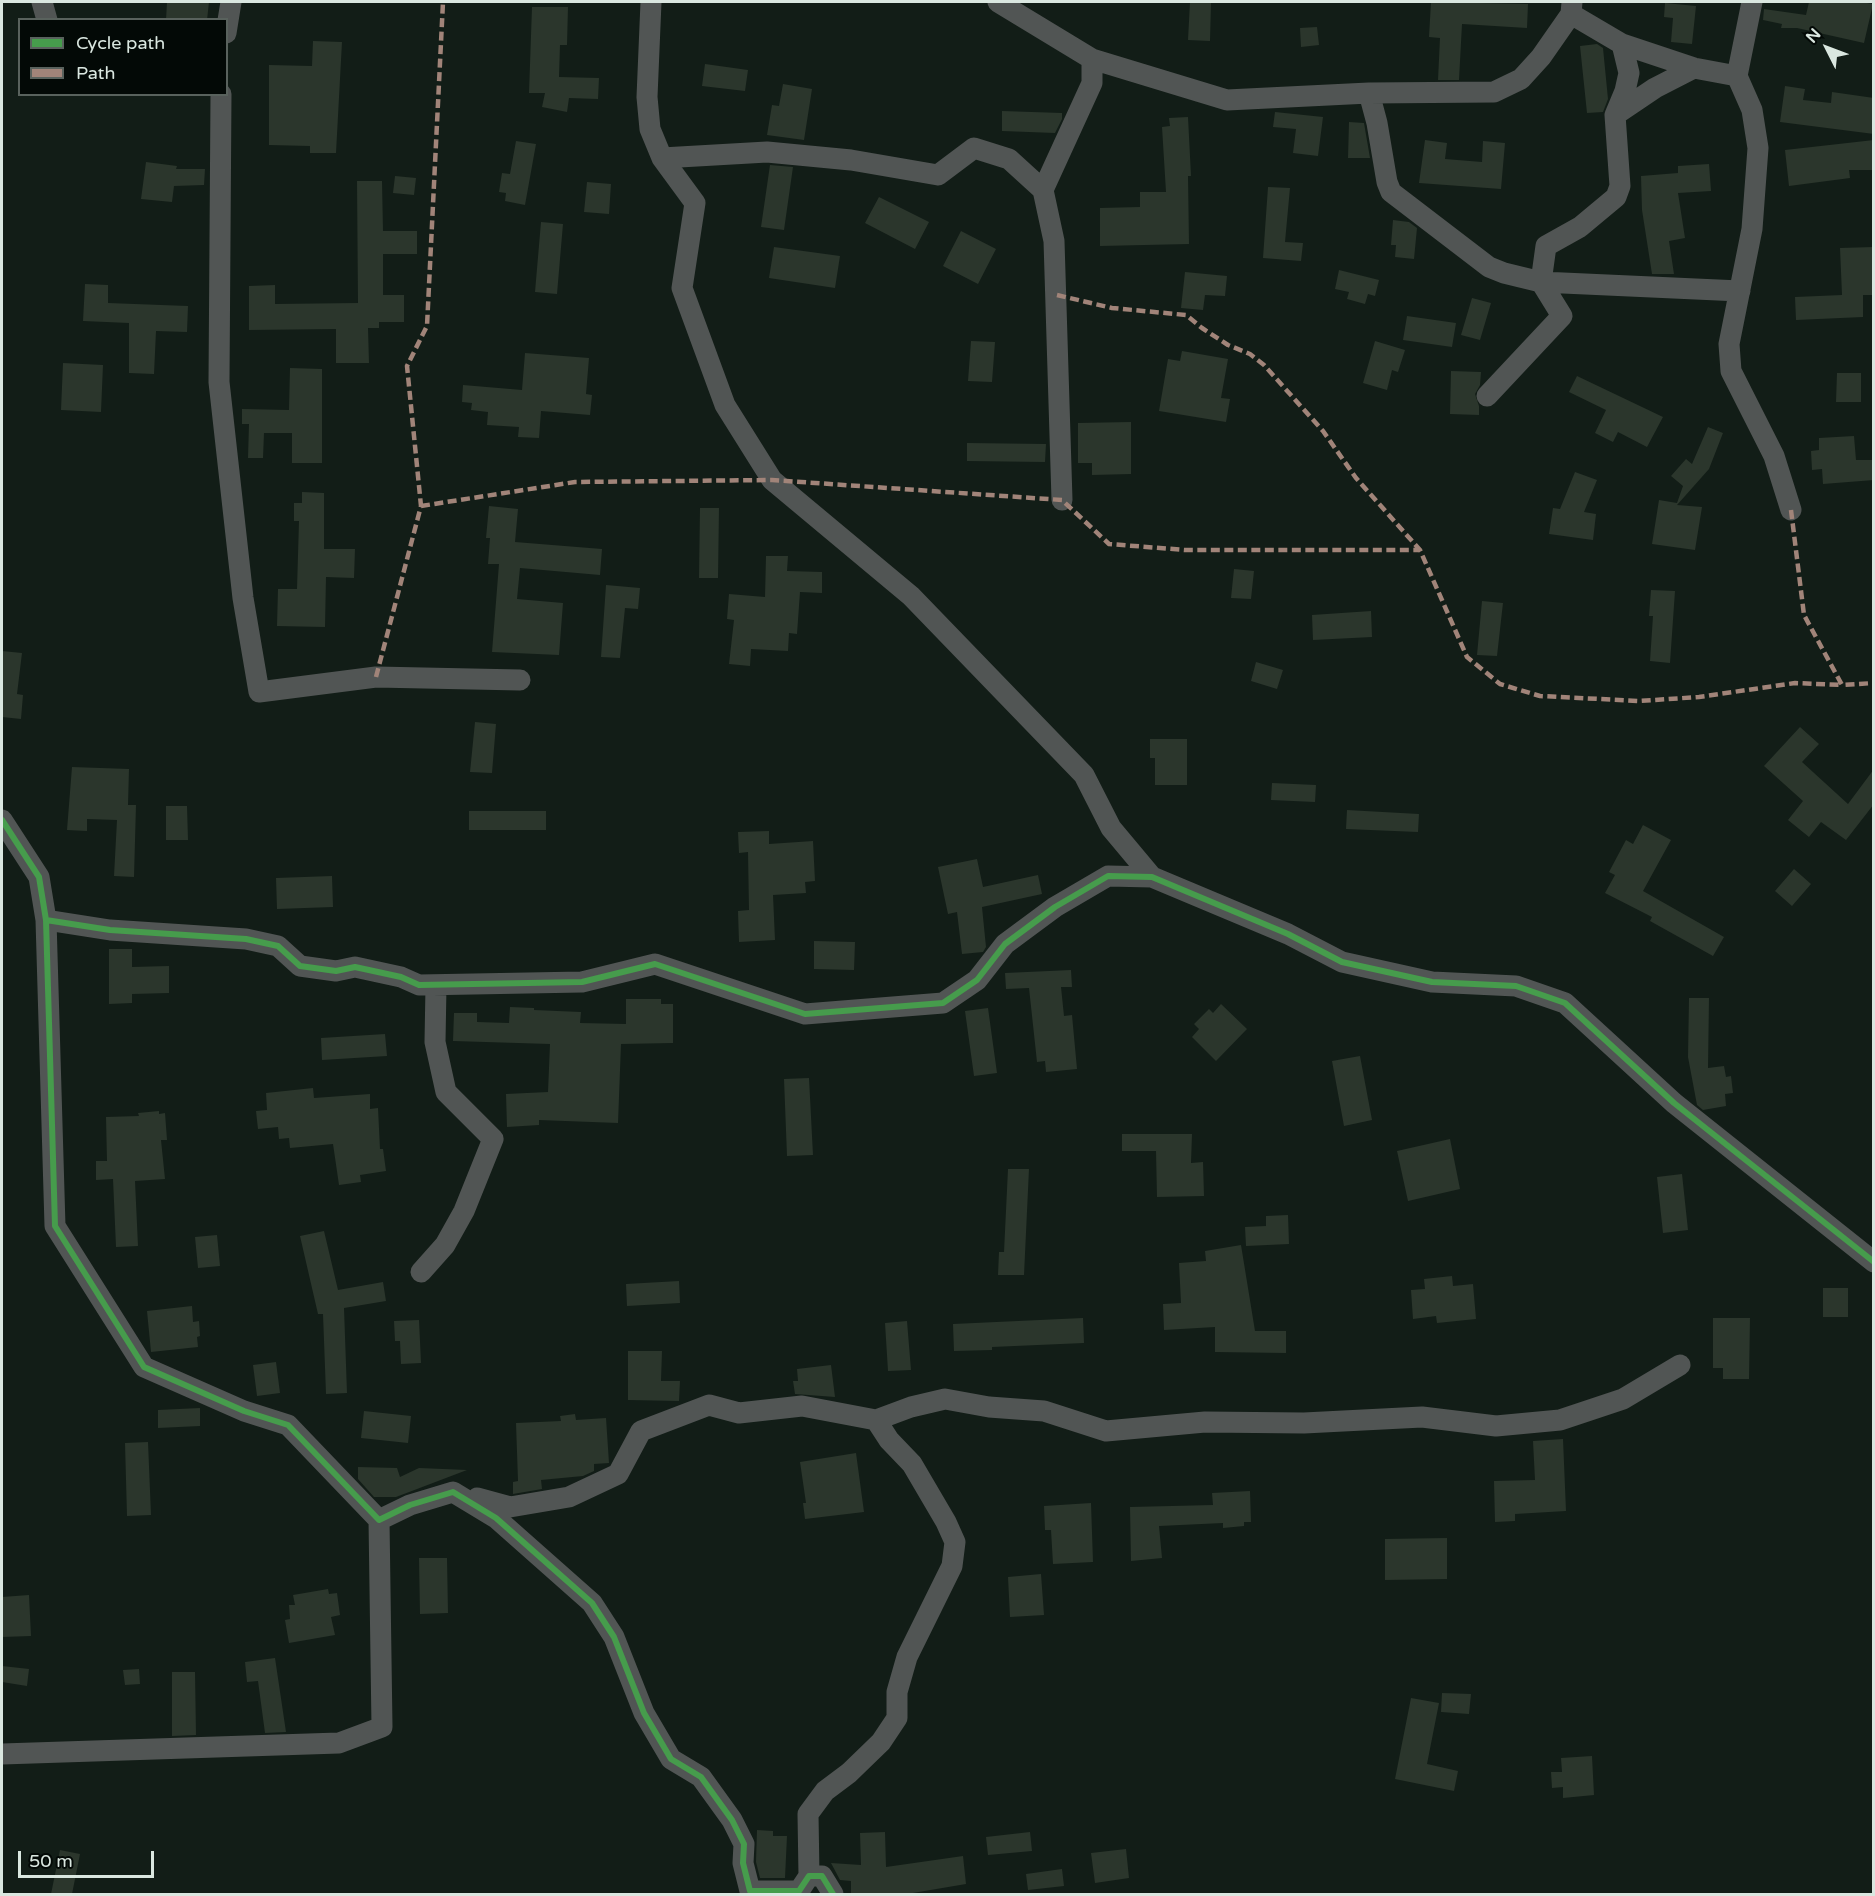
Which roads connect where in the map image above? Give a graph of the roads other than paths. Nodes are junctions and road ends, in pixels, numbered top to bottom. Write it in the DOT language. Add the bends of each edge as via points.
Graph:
graph roads {
  1 [pos="42,2"];
  2 [pos="231,2"];
  3 [pos="651,2"];
  4 [pos="998,2"];
  5 [pos="1752,2"];
  6 [pos="1571,8"];
  7 [pos="46,18"];
  8 [pos="228,21"];
  9 [pos="1622,44"];
  10 [pos="1092,59"];
  11 [pos="1694,68"];
  12 [pos="1737,76"];
  13 [pos="1369,93"];
  14 [pos="221,96"];
  15 [pos="1615,115"];
  16 [pos="662,158"];
  17 [pos="1043,190"];
  18 [pos="1541,282"];
  19 [pos="1588,284"];
  20 [pos="1740,291"];
  21 [pos="1562,316"];
  22 [pos="1488,396"];
  23 [pos="1062,500"];
  24 [pos="1791,510"];
  25 [pos="520,680"];
  26 [pos="2,820"];
  27 [pos="1152,878"];
  28 [pos="46,920"];
  29 [pos="436,986"];
  30 [pos="1874,1262"];
  31 [pos="421,1272"];
  32 [pos="1680,1365"];
  33 [pos="876,1420"];
  34 [pos="453,1492"];
  35 [pos="379,1520"];
  36 [pos="2,1754"];
  37 [pos="809,1876"];
  38 [pos="833,1894"];
  1 -- 7 [label="street"];
  2 -- 8 [label="street"];
  3 -- 16 [label="street" via="648,107 650,129"];
  4 -- 10 [label="street"];
  5 -- 12 [label="street"];
  6 -- 9 [label="street"];
  6 -- 13 [label="street" via="1541,57 1521,79 1494,92"];
  9 -- 11 [label="street"];
  9 -- 15 [label="street" via="1629,73"];
  10 -- 13 [label="street" via="1227,100"];
  10 -- 17 [label="street" via="1092,83"];
  11 -- 12 [label="street"];
  11 -- 15 [label="street"];
  12 -- 20 [label="street" via="1752,110 1758,148 1752,229"];
  13 -- 18 [label="street" via="1391,192 1489,267"];
  14 -- 25 [label="street" via="219,382 243,598 259,692 376,677"];
  15 -- 18 [label="street" via="1620,186 1616,197 1580,227 1546,246"];
  16 -- 17 [label="street" via="767,153 851,160 938,176 974,148 1009,159"];
  16 -- 27 [label="street" via="695,203 682,288 725,405 772,480 911,596 1024,711 1084,775 1111,828"];
  17 -- 23 [label="street" via="1054,241"];
  18 -- 19 [label="street"];
  18 -- 21 [label="street"];
  19 -- 20 [label="street"];
  19 -- 21 [label="street"];
  20 -- 24 [label="street" via="1729,344 1731,370 1774,456"];
  21 -- 22 [label="street"];
  26 -- 28 [label="street" via="39,877"];
  27 -- 29 [label="street" via="1108,876 1055,907 1005,944 977,980 943,1004 805,1014 656,964 582,982"];
  27 -- 30 [label="street" via="1288,934 1342,962 1432,982 1516,986 1565,1003 1674,1103"];
  28 -- 29 [label="street" via="110,930 246,939 278,946 300,966 336,971 355,967"];
  28 -- 35 [label="street" via="55,1226 144,1366 244,1411 288,1425"];
  29 -- 31 [label="street" via="435,1042 446,1092 493,1139 464,1211 445,1245"];
  32 -- 33 [label="street" via="1623,1399 1560,1420 1496,1426 1422,1417 1304,1423 1204,1422 1106,1431 1044,1411 945,1399"];
  33 -- 34 [label="street" via="802,1406 739,1413 709,1405 642,1431 618,1474 569,1497 510,1507"];
  33 -- 37 [label="street" via="912,1464 946,1521 955,1542 952,1566 907,1657 897,1692 897,1718 881,1742 825,1791 808,1814"];
  34 -- 35 [label="street" via="410,1505"];
  34 -- 37 [label="street" via="496,1518 592,1603 614,1637 644,1713 671,1759 701,1777 732,1820 744,1844 743,1863 750,1891 799,1892"];
  35 -- 36 [label="street" via="382,1727 339,1743"];
  37 -- 38 [label="street" via="822,1876"];
}
